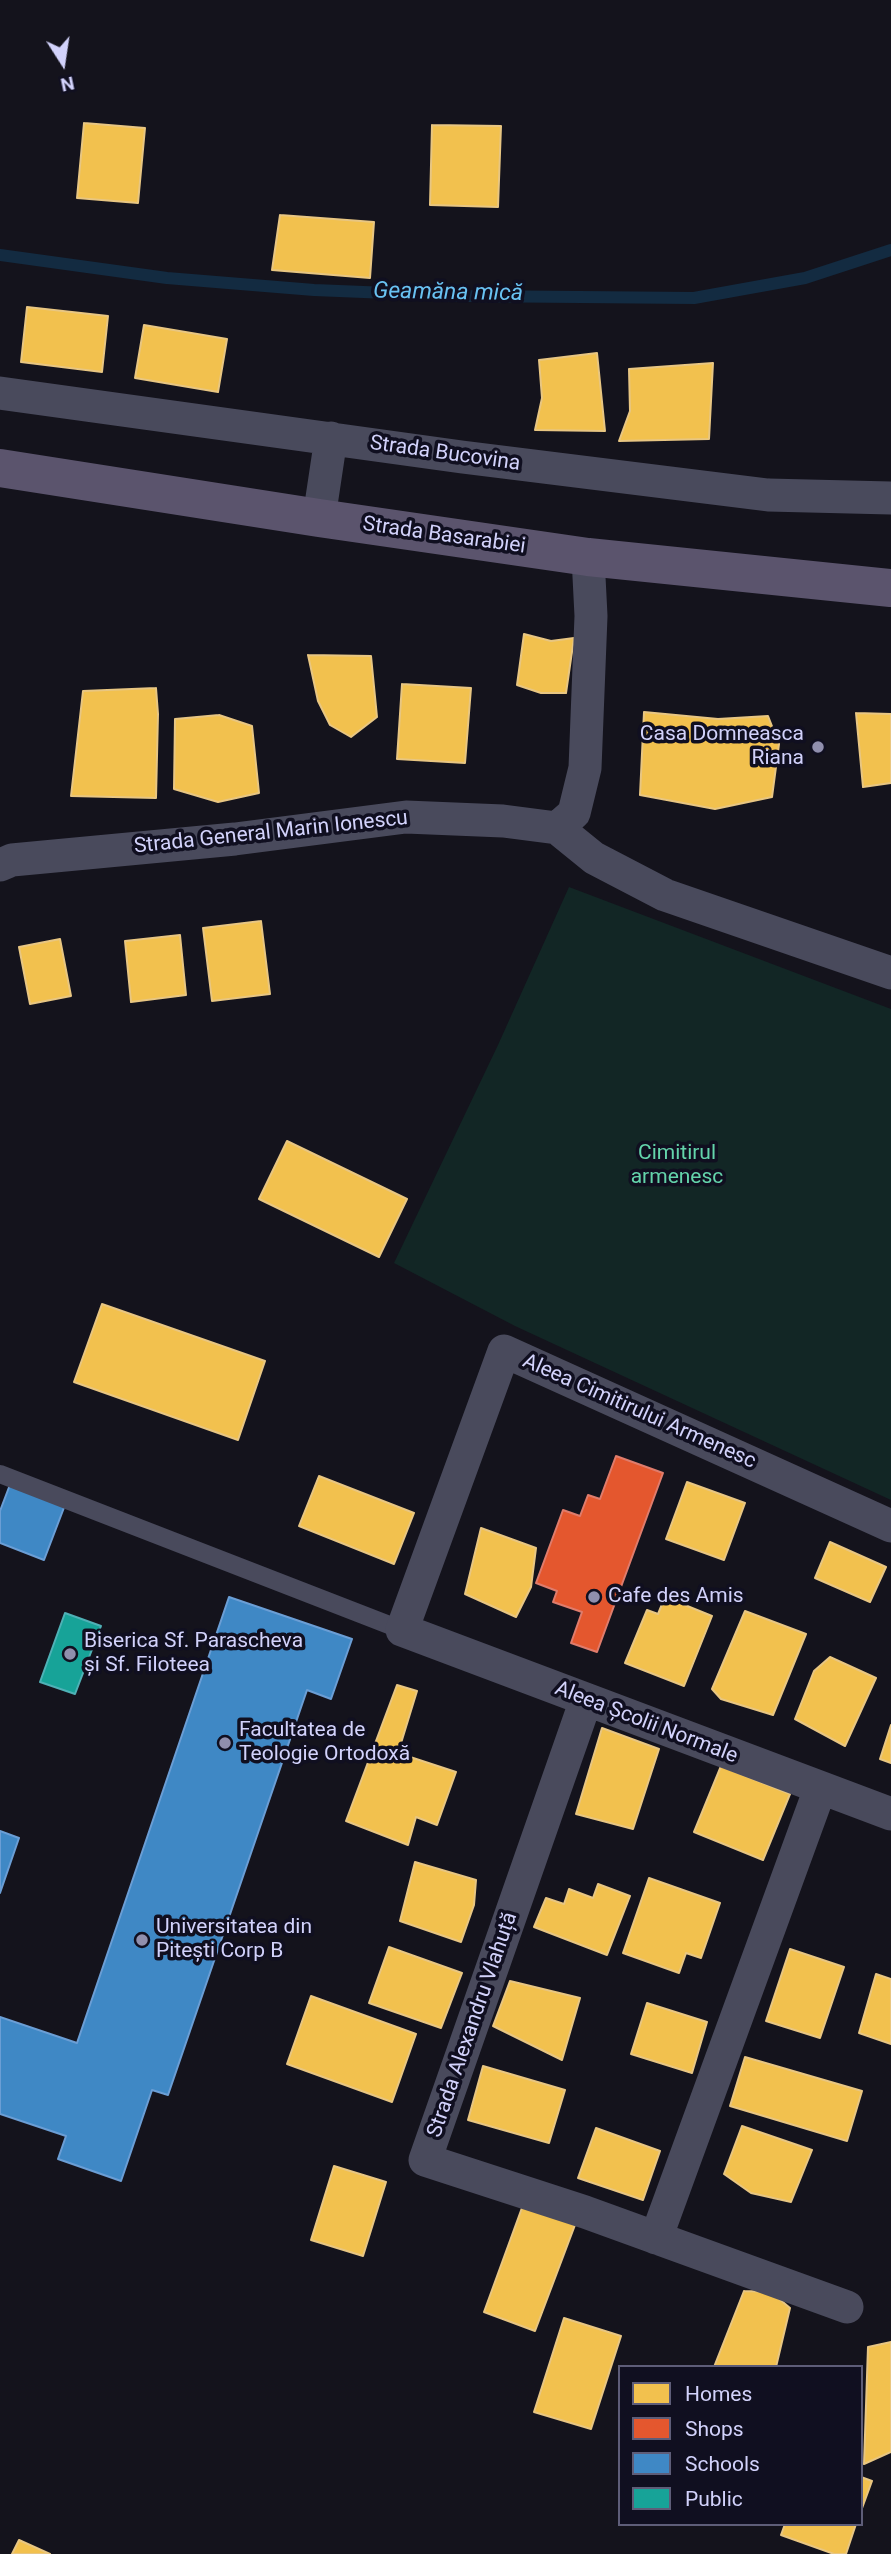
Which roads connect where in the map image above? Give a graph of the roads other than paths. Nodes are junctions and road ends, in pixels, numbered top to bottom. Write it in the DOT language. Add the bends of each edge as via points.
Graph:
graph roads {
  1 [pos="0,393"];
  2 [pos="331,438"];
  3 [pos="0,468"];
  4 [pos="891,498"];
  5 [pos="318,518"];
  6 [pos="588,557"];
  7 [pos="891,588"];
  8 [pos="557,828"];
  9 [pos="4,861"];
  10 [pos="891,973"];
  11 [pos="0,1474"];
  12 [pos="891,1526"];
  13 [pos="402,1630"];
  14 [pos="586,1700"];
  15 [pos="820,1789"];
  16 [pos="891,1814"];
  17 [pos="656,2238"];
  18 [pos="847,2307"];
  1 -- 2 [label="street, Strada Bucovina"];
  2 -- 4 [label="street, Strada Bucovina" via="768,495"];
  2 -- 5 [label="street"];
  3 -- 5 [label="main road, Strada Basarabiei"];
  5 -- 6 [label="main road, Strada Basarabiei"];
  6 -- 7 [label="main road, Strada Basarabiei"];
  6 -- 8 [label="street" via="592,616 585,768 574,813"];
  8 -- 9 [label="street, Strada General Marin Ionescu" via="406,817"];
  8 -- 10 [label="street" via="594,858 665,895"];
  11 -- 13 [label="lane"];
  12 -- 13 [label="street, Aleea Cimitirului Armenesc" via="504,1351"];
  13 -- 14 [label="street, Aleea Școlii Normale"];
  14 -- 15 [label="street, Aleea Școlii Normale"];
  14 -- 17 [label="street, Strada Alexandru Vlahuță" via="425,2160"];
  15 -- 16 [label="street, Aleea Școlii Normale"];
  15 -- 17 [label="street"];
  17 -- 18 [label="street, Strada Alexandru Vlahuță"];
}
